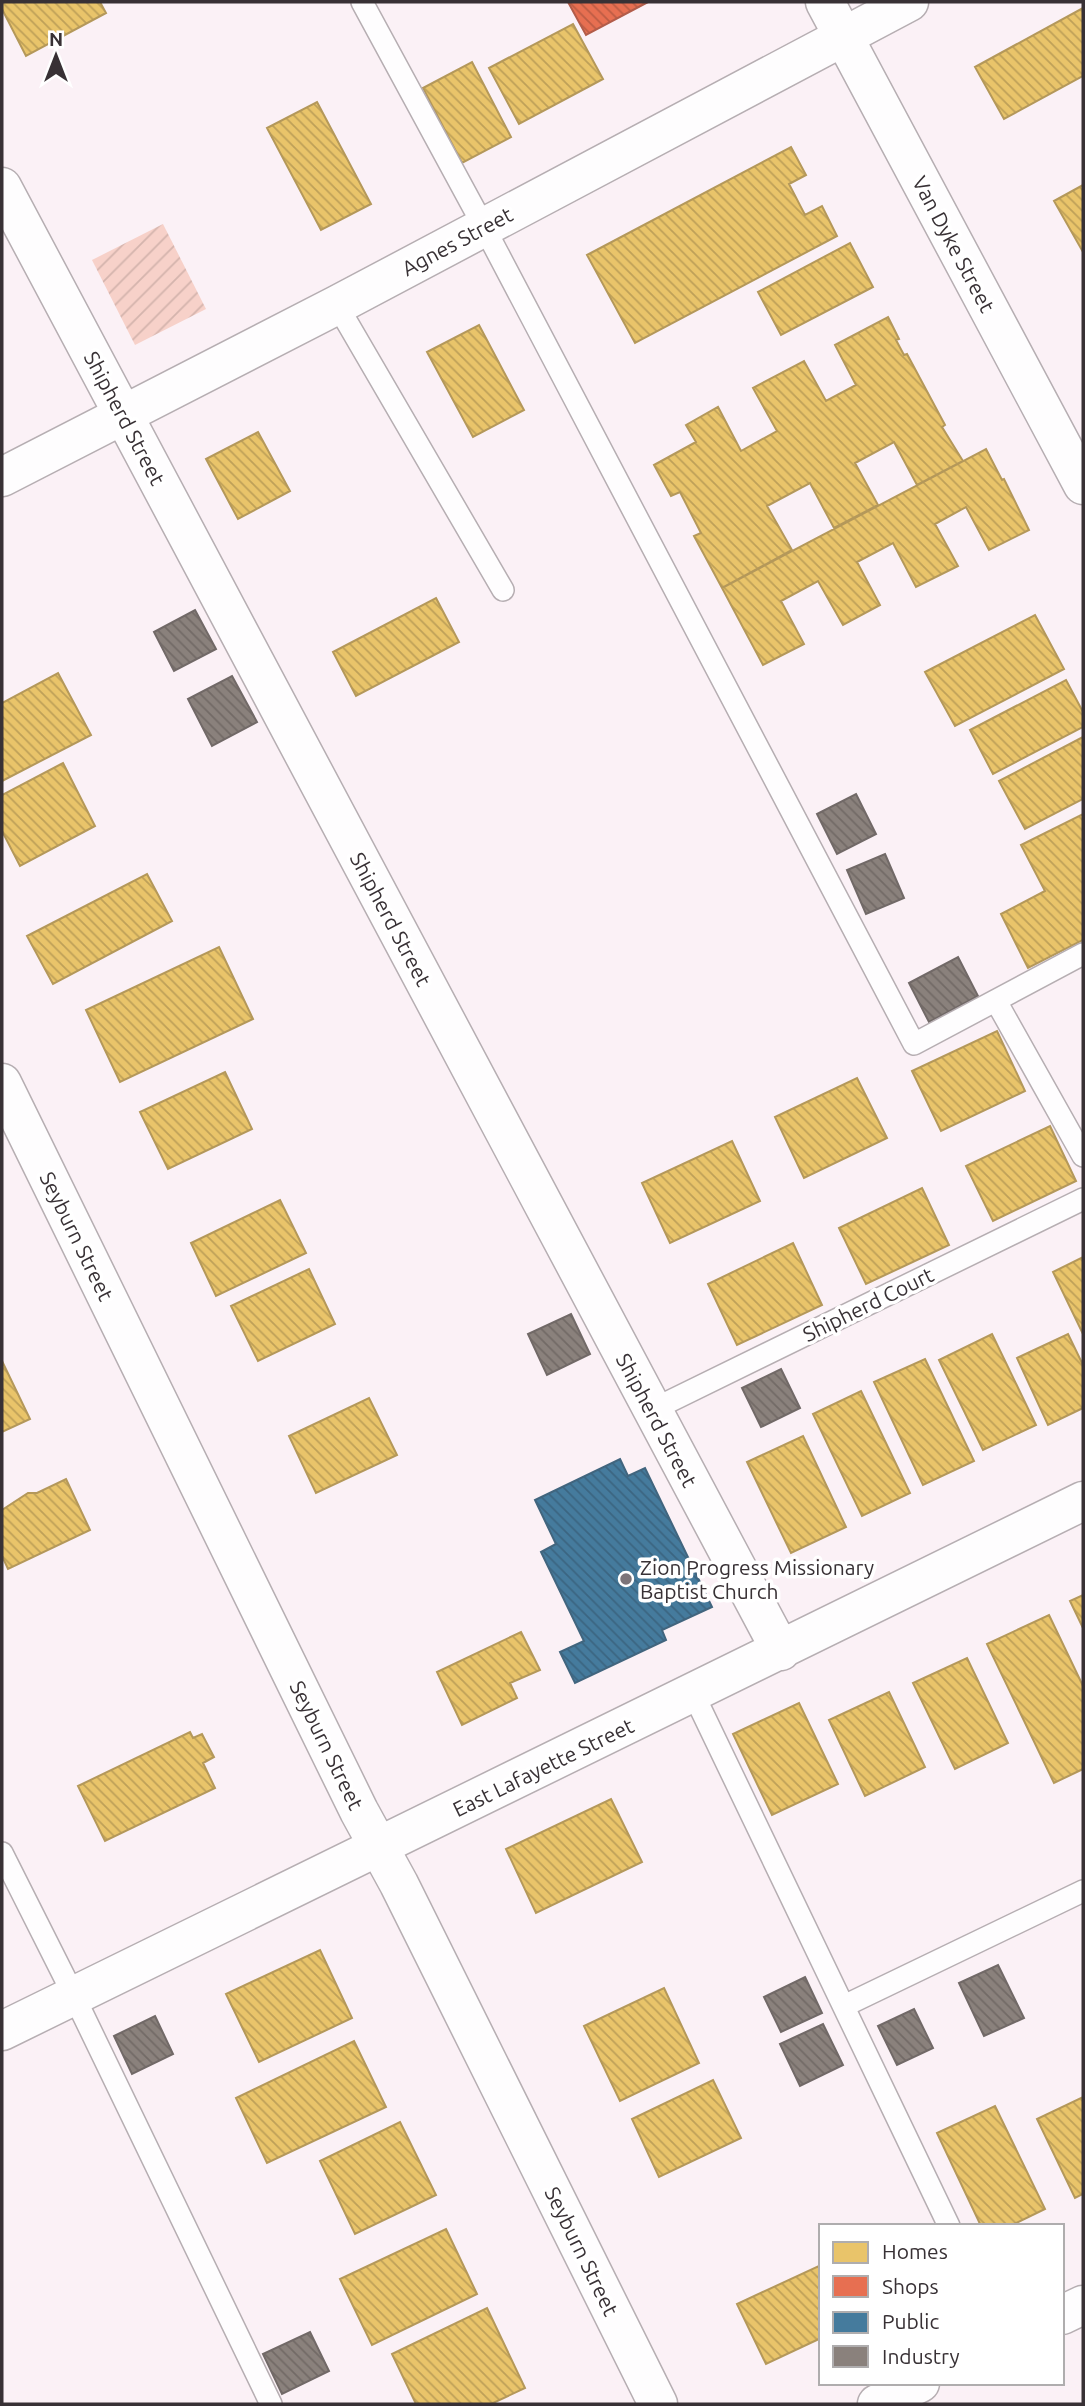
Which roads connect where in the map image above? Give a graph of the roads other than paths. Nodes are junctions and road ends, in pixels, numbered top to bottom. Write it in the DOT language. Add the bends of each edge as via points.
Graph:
graph roads {
  1 [pos="362,2"];
  2 [pos="825,2"];
  3 [pos="909,2"];
  4 [pos="844,36"];
  5 [pos="2,187"];
  6 [pos="484,227"];
  7 [pos="337,305"];
  8 [pos="123,416"];
  9 [pos="2,477"];
  10 [pos="1083,485"];
  11 [pos="503,590"];
  12 [pos="1083,954"];
  13 [pos="996,1001"];
  14 [pos="2,1083"];
  15 [pos="1083,1156"];
  16 [pos="1083,1199"];
  17 [pos="652,1410"];
  18 [pos="1083,1501"];
  19 [pos="781,1651"];
  20 [pos="693,1693"];
  21 [pos="379,1847"];
  22 [pos="2,1853"];
  23 [pos="1083,1891"];
  24 [pos="74,1996"];
  25 [pos="844,2006"];
  26 [pos="2,2031"];
  27 [pos="948,2224"];
  28 [pos="1083,2305"];
  29 [pos="1064,2314"];
  30 [pos="916,2385"];
  31 [pos="271,2404"];
  32 [pos="658,2404"];
  33 [pos="877,2404"];
  1 -- 6 [label="lane"];
  2 -- 4 [label="street, Van Dyke Street"];
  3 -- 4 [label="street, Agnes Street"];
  4 -- 6 [label="street, Agnes Street"];
  4 -- 10 [label="street, Van Dyke Street"];
  5 -- 8 [label="street, Shipherd Street"];
  6 -- 7 [label="street, Agnes Street"];
  6 -- 13 [label="lane" via="915,1044"];
  7 -- 8 [label="street, Agnes Street"];
  7 -- 11 [label="lane"];
  8 -- 9 [label="street, Agnes Street"];
  8 -- 17 [label="street, Shipherd Street"];
  12 -- 13 [label="lane"];
  13 -- 15 [label="lane"];
  14 -- 21 [label="street, Seyburn Street"];
  16 -- 17 [label="lane, Shipherd Court"];
  17 -- 19 [label="street, Shipherd Street"];
  18 -- 19 [label="street, East Lafayette Street"];
  19 -- 20 [label="street, East Lafayette Street"];
  20 -- 21 [label="street, East Lafayette Street"];
  20 -- 25 [label="lane"];
  21 -- 24 [label="street, East Lafayette Street"];
  21 -- 32 [label="street, Seyburn Street"];
  22 -- 24 [label="lane"];
  23 -- 25 [label="lane"];
  24 -- 26 [label="street, East Lafayette Street"];
  24 -- 31 [label="lane"];
  25 -- 27 [label="lane"];
  28 -- 29 [label="street"];
  30 -- 33 [label="street"];
}
